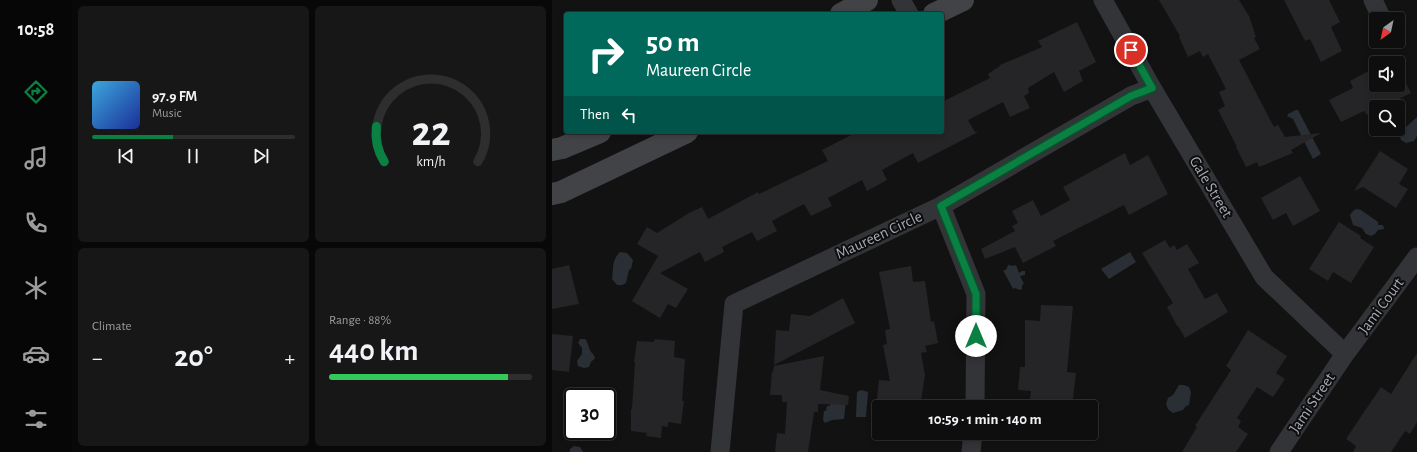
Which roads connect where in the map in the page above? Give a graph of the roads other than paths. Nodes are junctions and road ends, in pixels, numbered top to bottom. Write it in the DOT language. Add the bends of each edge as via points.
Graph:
graph roads {
  1 [pos="867,0"];
  2 [pos="901,0"];
  3 [pos="963,0"];
  4 [pos="1103,0"];
  5 [pos="845,12"];
  6 [pos="908,12"];
  7 [pos="938,12"];
  8 [pos="1152,88"];
  9 [pos="595,134"];
  10 [pos="682,134"];
  11 [pos="552,150"];
  12 [pos="552,194"];
  13 [pos="941,206"];
  14 [pos="1417,257"];
  15 [pos="1346,354"];
  16 [pos="975,400"];
  17 [pos="972,440"];
  18 [pos="720,452"];
  19 [pos="971,452"];
  20 [pos="1279,452"];
  1 -- 5 [label="main road"];
  2 -- 6 [label="street"];
  3 -- 7 [label="main road"];
  4 -- 8 [label="street, Gale Street"];
  8 -- 13 [label="street, Maureen Circle" via="1131,96"];
  8 -- 15 [label="street, Gale Street" via="1264,278"];
  9 -- 11 [label="main road"];
  10 -- 12 [label="main road"];
  13 -- 16 [label="street" via="976,294"];
  13 -- 18 [label="street, Maureen Circle" via="734,304"];
  14 -- 15 [label="street, Jami Court"];
  15 -- 20 [label="street, Jami Street"];
  17 -- 19 [label="street"];
}
